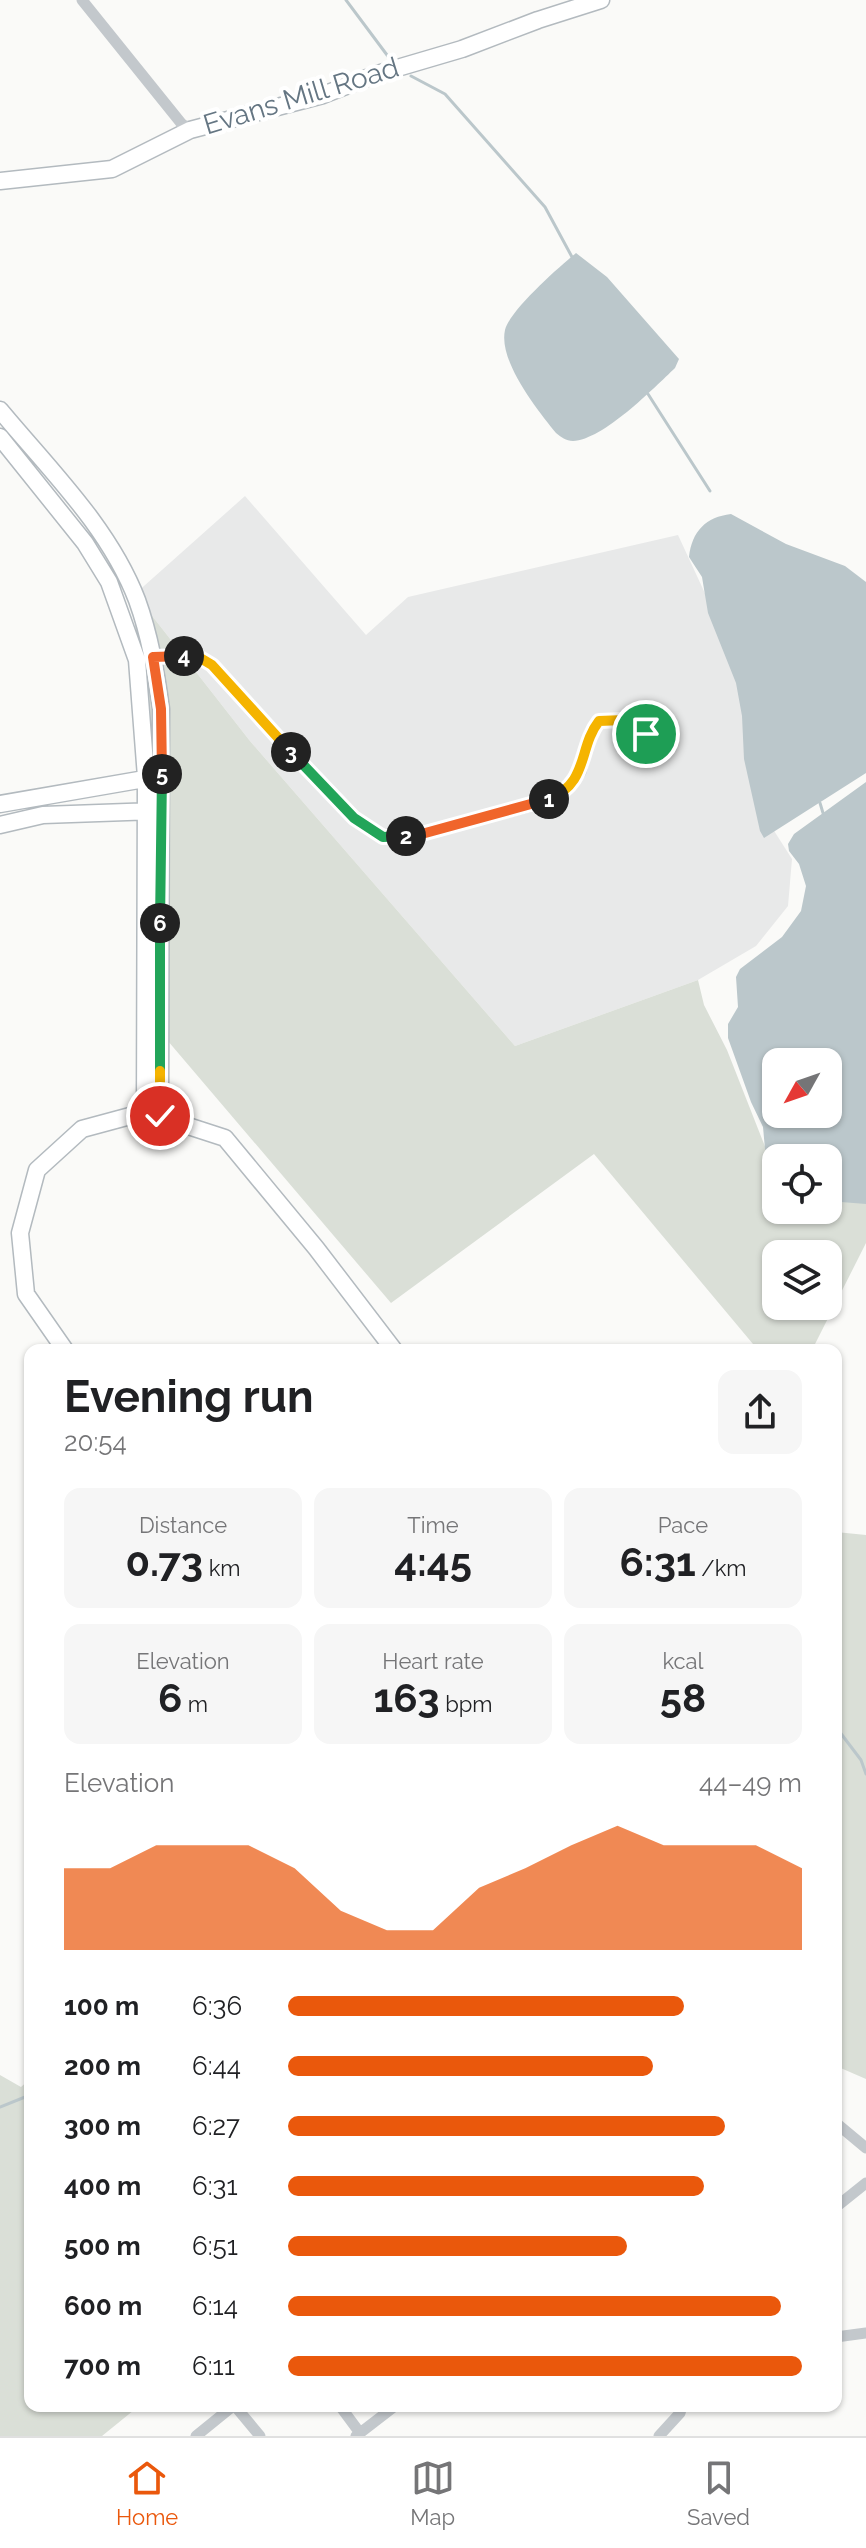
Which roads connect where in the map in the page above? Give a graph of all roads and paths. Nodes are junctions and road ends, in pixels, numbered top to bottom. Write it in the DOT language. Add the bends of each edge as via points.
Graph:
graph roads {
  1 [pos="82,0"];
  2 [pos="601,0"];
  3 [pos="190,130"];
  4 [pos="0,181"];
  5 [pos="0,410"];
  6 [pos="0,437"];
  7 [pos="145,659"];
  8 [pos="664,752"];
  9 [pos="154,777"];
  10 [pos="0,804"];
  11 [pos="153,811"];
  12 [pos="0,825"];
  13 [pos="152,1114"];
  14 [pos="61,1344"];
  15 [pos="389,1344"];
  16 [pos="842,2128"];
  17 [pos="866,2148"];
  18 [pos="866,2183"];
  19 [pos="842,2202"];
  20 [pos="866,2333"];
  21 [pos="842,2336"];
  22 [pos="226,2412"];
  23 [pos="239,2412"];
  24 [pos="344,2412"];
  25 [pos="387,2412"];
  26 [pos="680,2412"];
  27 [pos="358,2434"];
  28 [pos="196,2436"];
  29 [pos="260,2436"];
  30 [pos="659,2436"];
  1 -- 3 [label="street"];
  2 -- 3 [label="street, Evans Mill Road" via="323,95"];
  3 -- 4 [label="street, Evans Mill Road" via="112,169"];
  5 -- 7 [label="street" via="102,534 136,598"];
  6 -- 7 [label="street" via="85,543"];
  7 -- 8 [label="street" via="197,656 212,665 354,818 383,837 418,835 557,796 581,772 599,721 624,720"];
  7 -- 9 [label="street"];
  9 -- 10 [label="street"];
  9 -- 11 [label="street"];
  11 -- 12 [label="street" via="43,815"];
  11 -- 13 [label="street"];
  13 -- 14 [label="street" via="82,1129 37,1170 20,1233 26,1294"];
  13 -- 15 [label="street" via="225,1138"];
  16 -- 17 [label="street"];
  18 -- 19 [label="street"];
  20 -- 21 [label="street"];
  22 -- 28 [label="street"];
  23 -- 29 [label="street"];
  24 -- 27 [label="street"];
  25 -- 27 [label="street"];
  26 -- 30 [label="street"];
}
